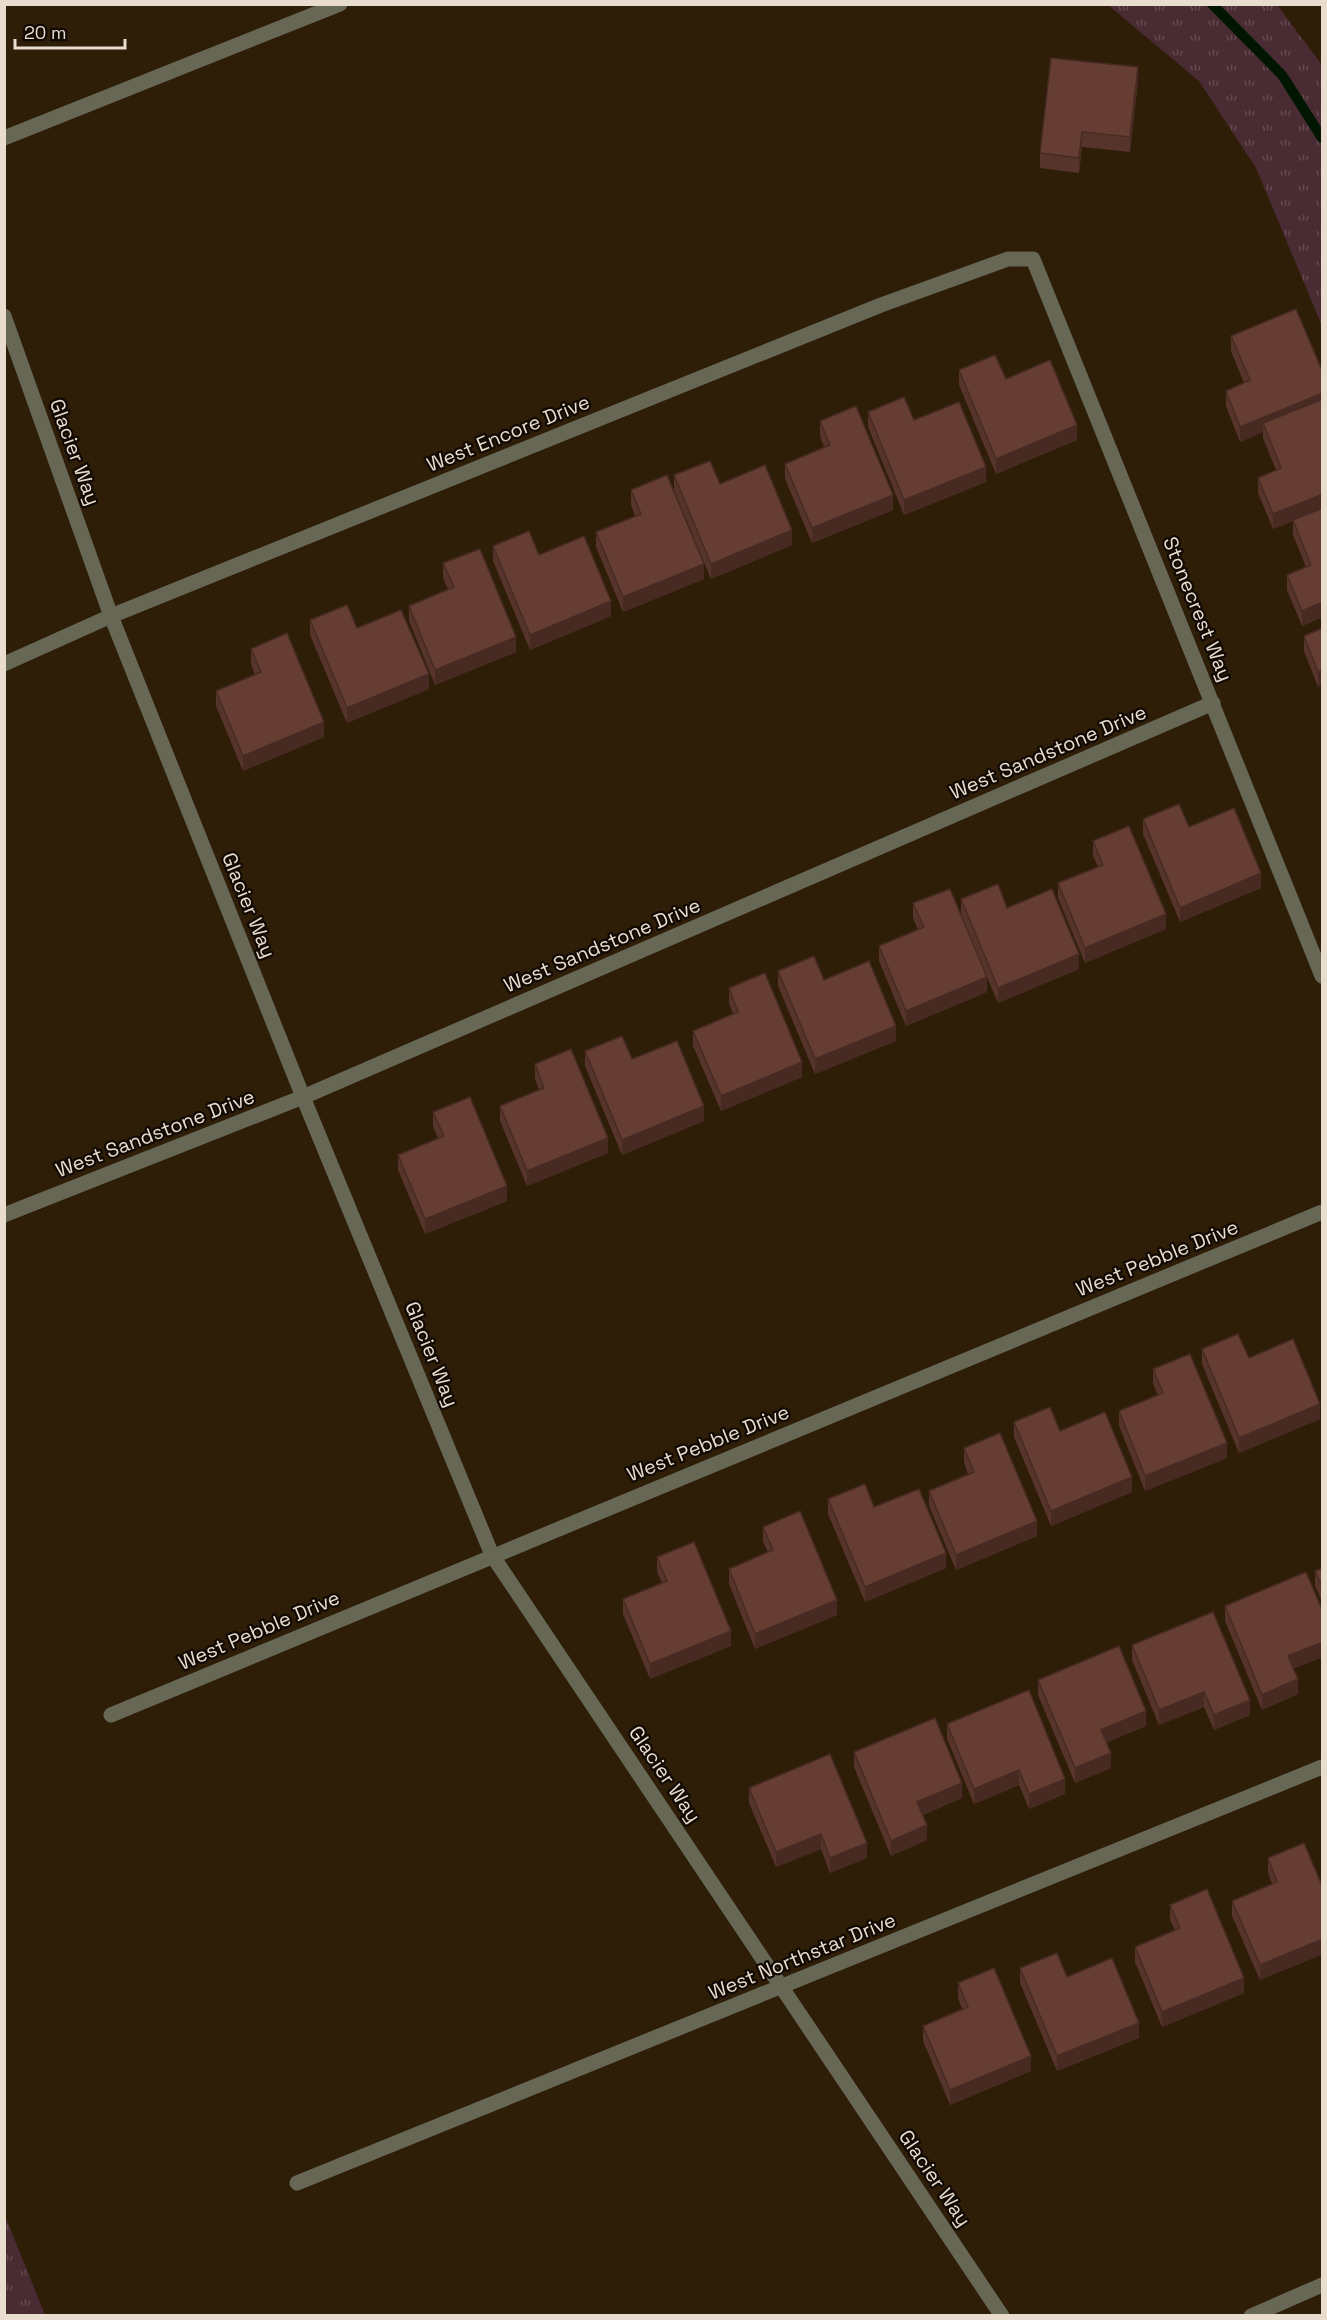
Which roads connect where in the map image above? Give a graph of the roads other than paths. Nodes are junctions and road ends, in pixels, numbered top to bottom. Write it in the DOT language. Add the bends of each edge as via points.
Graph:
graph roads {
  1 [pos="340,4"];
  2 [pos="4,138"];
  3 [pos="1033,258"];
  4 [pos="4,316"];
  5 [pos="111,616"];
  6 [pos="4,664"];
  7 [pos="1213,703"];
  8 [pos="1323,976"];
  9 [pos="303,1097"];
  10 [pos="1323,1212"];
  11 [pos="4,1215"];
  12 [pos="492,1555"];
  13 [pos="111,1715"];
  14 [pos="1323,1767"];
  15 [pos="783,1986"];
  16 [pos="297,2183"];
  17 [pos="1323,2285"];
  18 [pos="1002,2316"];
  19 [pos="1251,2316"];
  1 -- 2 [label="street"];
  3 -- 5 [label="street, West Encore Drive" via="1008,259 880,305"];
  3 -- 7 [label="street, Stonecrest Way"];
  4 -- 5 [label="street, Glacier Way"];
  5 -- 6 [label="street, West Encore Drive"];
  5 -- 9 [label="street, Glacier Way"];
  7 -- 8 [label="street, Stonecrest Way"];
  7 -- 9 [label="street, West Sandstone Drive"];
  9 -- 11 [label="street, West Sandstone Drive"];
  9 -- 12 [label="street, Glacier Way"];
  10 -- 12 [label="street, West Pebble Drive"];
  12 -- 13 [label="street, West Pebble Drive"];
  12 -- 15 [label="street, Glacier Way"];
  14 -- 15 [label="street, West Northstar Drive"];
  15 -- 16 [label="street, West Northstar Drive"];
  15 -- 18 [label="street, Glacier Way"];
  17 -- 19 [label="street"];
}
